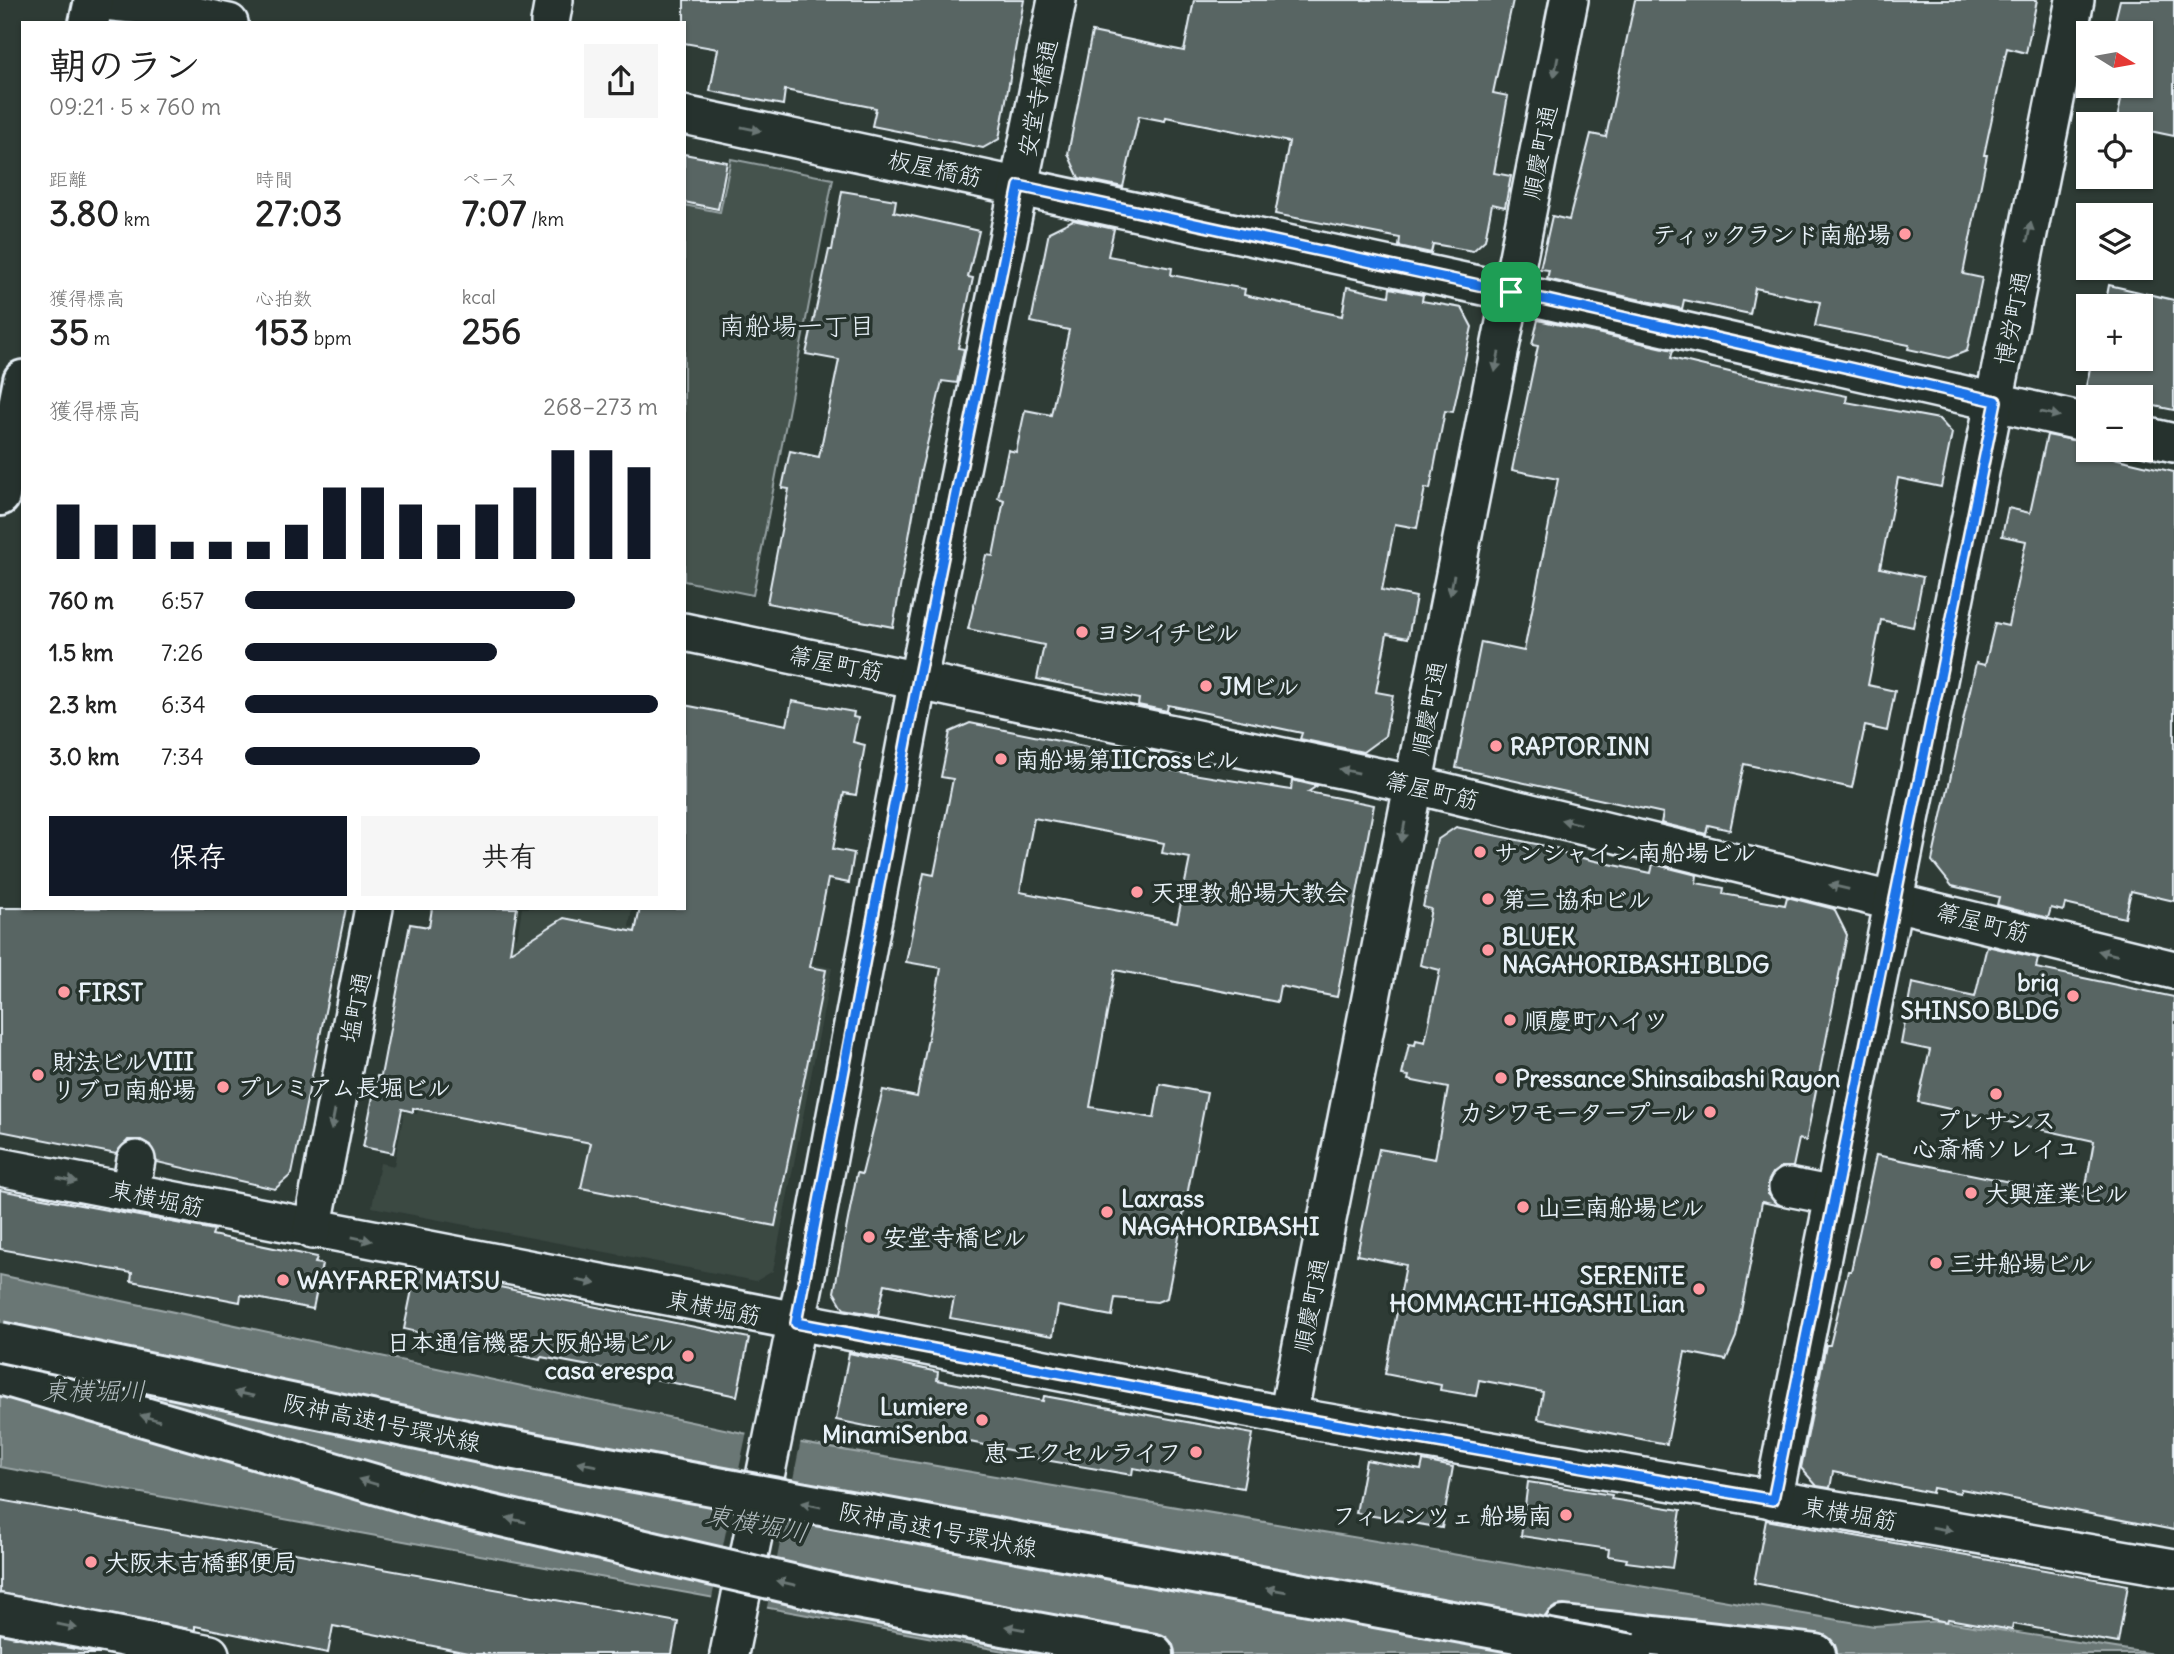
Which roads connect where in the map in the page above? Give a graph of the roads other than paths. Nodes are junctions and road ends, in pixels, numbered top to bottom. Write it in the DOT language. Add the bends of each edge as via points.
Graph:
graph roads {
  1 [pos="93,0"];
  2 [pos="554,0"];
  3 [pos="1057,0"];
  4 [pos="1570,0"];
  5 [pos="2075,0"];
  6 [pos="89,21"];
  7 [pos="219,21"];
  8 [pos="550,21"];
  9 [pos="686,115"];
  10 [pos="1019,186"];
  11 [pos="1511,292"];
  12 [pos="21,390"];
  13 [pos="1996,401"];
  14 [pos="2076,419"];
  15 [pos="2153,438"];
  16 [pos="2174,443"];
  17 [pos="0,494"];
  18 [pos="21,495"];
  19 [pos="686,632"];
  20 [pos="918,679"];
  21 [pos="1412,784"];
  22 [pos="1893,900"];
  23 [pos="374,910"];
  24 [pos="2174,970"];
  25 [pos="0,1167"];
  26 [pos="1788,1187"];
  27 [pos="1834,1196"];
  28 [pos="312,1230"];
  29 [pos="796,1323"];
  30 [pos="0,1342"];
  31 [pos="0,1375"];
  32 [pos="1288,1416"];
  33 [pos="1773,1500"];
  34 [pos="2174,1568"];
  35 [pos="1333,1600"];
  36 [pos="0,1613"];
  37 [pos="210,1654"];
  38 [pos="729,1654"];
  39 [pos="1154,1654"];
  40 [pos="1632,1654"];
  41 [pos="1816,1654"];
  1 -- 6 [label="highway"];
  1 -- 7 [label="street"];
  2 -- 8 [label="street"];
  3 -- 10 [label="street, 安堂寺橋通"];
  4 -- 11 [label="street, 順慶町通, one-way"];
  13 -- 5 [label="street, 博労町通, one-way"];
  9 -- 10 [label="street, 板屋橋筋, one-way"];
  10 -- 11 [label="street, 板屋橋筋"];
  10 -- 20 [label="street, 安堂寺橋通"];
  11 -- 13 [label="street, 板屋橋筋"];
  11 -- 21 [label="street, 順慶町通, one-way"];
  12 -- 17 [label="highway"];
  13 -- 14 [label="street, 板屋橋筋, one-way"];
  13 -- 22 [label="street, 博労町通"];
  15 -- 16 [label="street"];
  17 -- 18 [label="street"];
  19 -- 20 [label="street, 箒屋町筋"];
  21 -- 20 [label="street, 箒屋町筋, one-way"];
  20 -- 29 [label="street, 安堂寺橋通"];
  22 -- 21 [label="street, 箒屋町筋, one-way"];
  21 -- 32 [label="street, 順慶町通, one-way"];
  24 -- 22 [label="street, 箒屋町筋, one-way"];
  22 -- 27 [label="street, 博労町通"];
  23 -- 28 [label="street, 塩町通, one-way"];
  25 -- 28 [label="street, 東横堀筋, one-way" via="133,1176"];
  26 -- 27 [label="street"];
  27 -- 33 [label="street, 博労町通"];
  28 -- 29 [label="street, 東横堀筋, one-way"];
  29 -- 32 [label="street, 東横堀筋"];
  29 -- 38 [label="street, 安堂寺橋通, bridge"];
  35 -- 30 [label="highway, 阪神高速1号環状線, one-way, bridge" via="504,1448"];
  39 -- 31 [label="highway, one-way, bridge" via="852,1598 433,1501"];
  32 -- 33 [label="street, 東横堀筋"];
  33 -- 34 [label="street, 東横堀筋, one-way"];
  35 -- 40 [label="highway, 阪神高速1号環状線, bridge"];
  35 -- 41 [label="highway, bridge"];
  36 -- 37 [label="street, one-way"];
}
